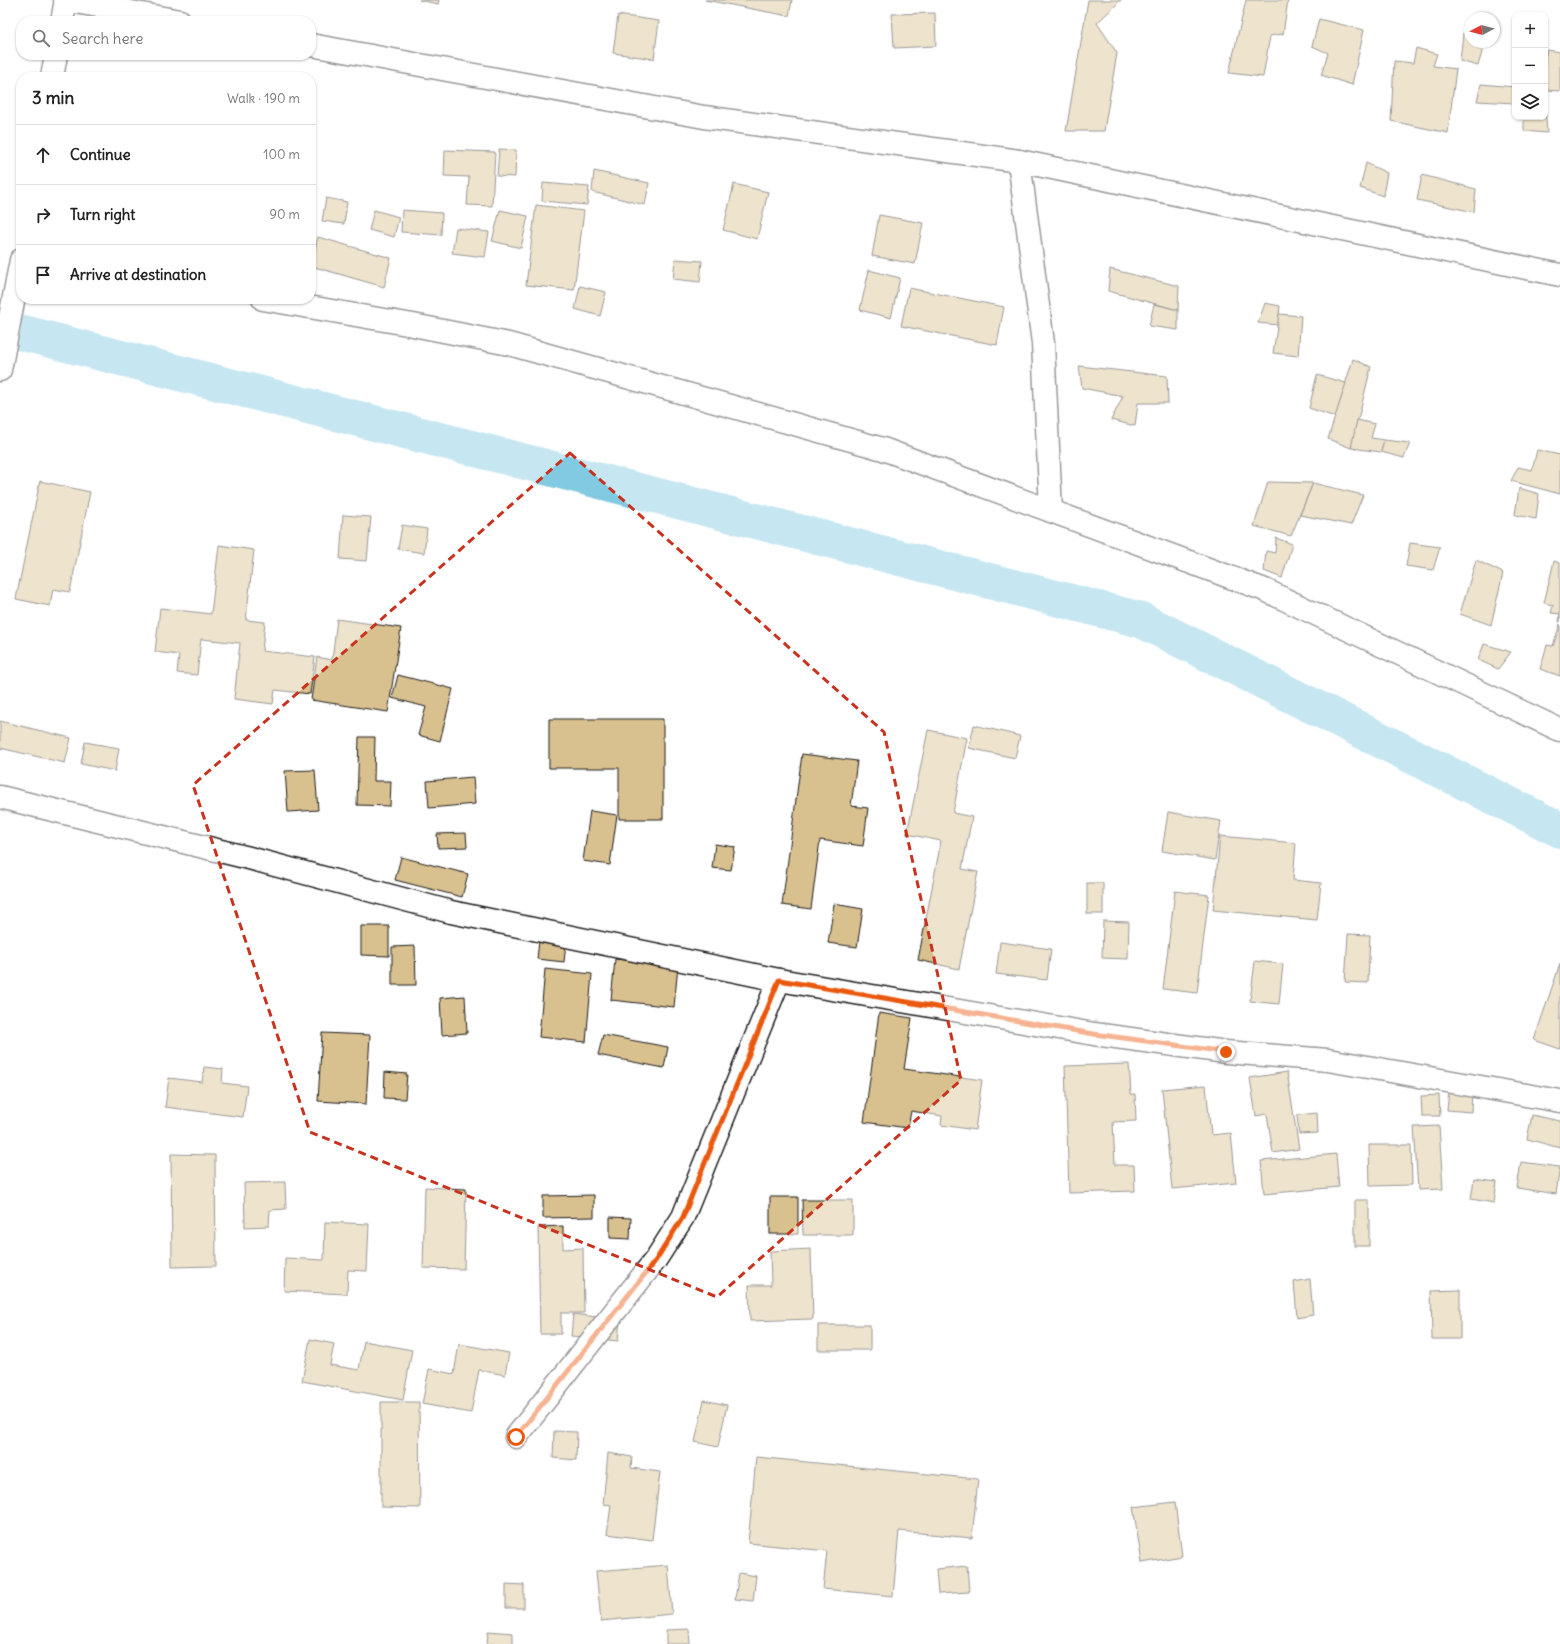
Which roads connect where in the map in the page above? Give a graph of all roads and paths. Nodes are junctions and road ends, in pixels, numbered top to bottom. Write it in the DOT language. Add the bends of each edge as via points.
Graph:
graph roads {
  1 [pos="65,0"];
  2 [pos="63,16"];
  3 [pos="153,16"];
  4 [pos="316,46"];
  5 [pos="55,60"];
  6 [pos="53,72"];
  7 [pos="1019,161"];
  8 [pos="1560,275"];
  9 [pos="16,286"];
  10 [pos="292,304"];
  11 [pos="0,370"];
  12 [pos="1051,511"];
  13 [pos="1560,730"];
  14 [pos="0,796"];
  15 [pos="779,980"];
  16 [pos="1560,1101"];
  17 [pos="516,1437"];
  1 -- 2 [label="street"];
  1 -- 3 [label="street"];
  4 -- 7 [label="street" via="704,117"];
  5 -- 6 [label="street"];
  7 -- 8 [label="street"];
  7 -- 12 [label="street" via="1043,343"];
  9 -- 11 [label="street"];
  10 -- 12 [label="street" via="509,344 882,449"];
  12 -- 13 [label="street" via="1265,590"];
  14 -- 15 [label="street" via="451,912"];
  15 -- 16 [label="street" via="1094,1034 1226,1052 1328,1060"];
  15 -- 17 [label="street" via="683,1217 656,1260"];
}
